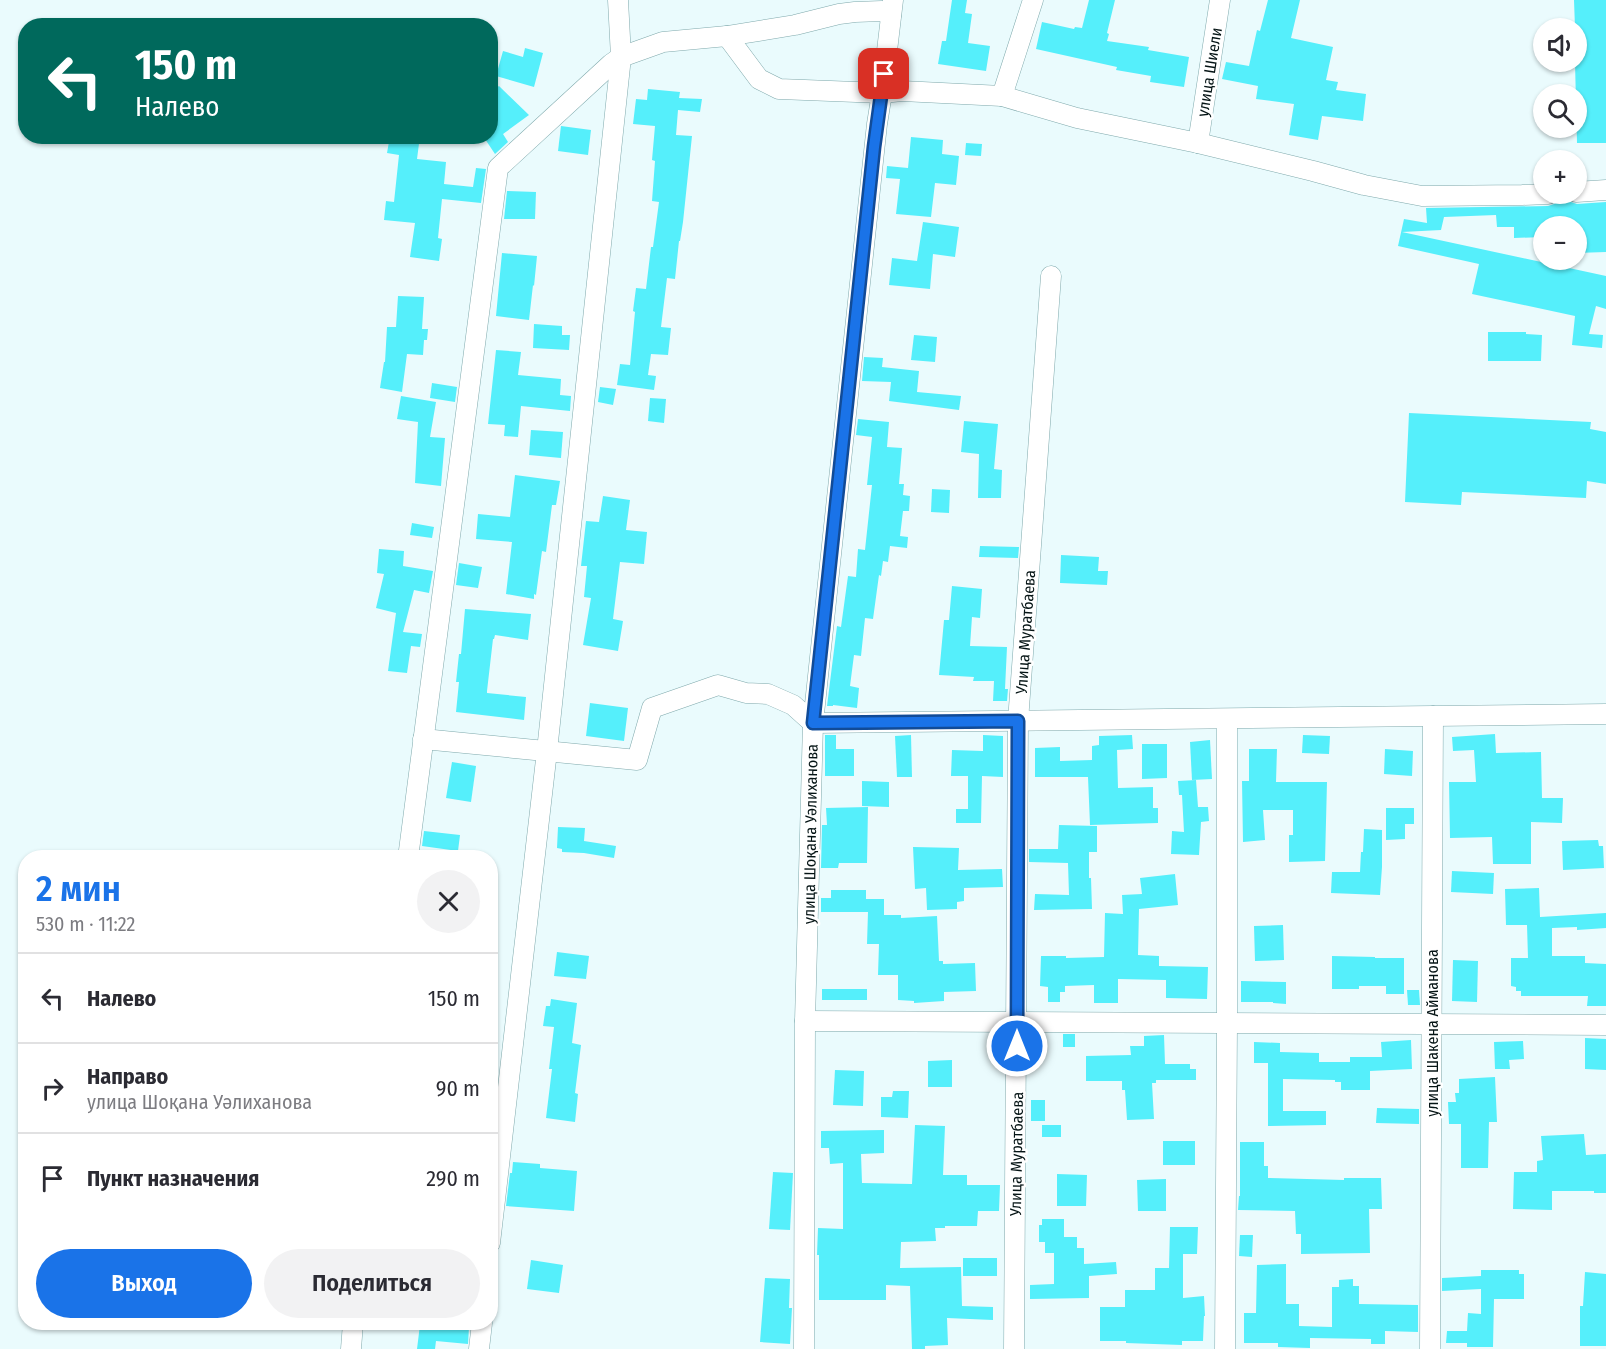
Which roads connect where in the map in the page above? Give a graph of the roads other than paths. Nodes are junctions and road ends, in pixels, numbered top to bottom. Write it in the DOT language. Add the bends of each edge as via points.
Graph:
graph roads {
  1 [pos="618,0"];
  2 [pos="1033,0"];
  3 [pos="1220,0"];
  4 [pos="892,8"];
  5 [pos="727,36"];
  6 [pos="621,57"];
  7 [pos="882,93"];
  8 [pos="1002,96"];
  9 [pos="1198,143"];
  10 [pos="1606,189"];
  11 [pos="1587,191"];
  12 [pos="1533,195"];
  13 [pos="1051,276"];
  14 [pos="1606,714"];
  15 [pos="1433,716"];
  16 [pos="1227,718"];
  17 [pos="1018,721"];
  18 [pos="813,723"];
  19 [pos="423,739"];
  20 [pos="547,751"];
  21 [pos="409,850"];
  22 [pos="805,1021"];
  23 [pos="1017,1023"];
  24 [pos="1227,1023"];
  25 [pos="1432,1024"];
  26 [pos="1606,1025"];
  27 [pos="498,1175"];
  28 [pos="352,1330"];
  29 [pos="481,1330"];
  30 [pos="351,1349"];
  31 [pos="479,1349"];
  32 [pos="804,1349"];
  33 [pos="1014,1349"];
  34 [pos="1225,1349"];
  35 [pos="1430,1349"];
  1 -- 6 [label="street"];
  2 -- 8 [label="street"];
  3 -- 9 [label="street, улица Шиели"];
  4 -- 5 [label="street"];
  4 -- 7 [label="street, улица Шоқана Уәлиханова"];
  5 -- 6 [label="street" via="663,42"];
  5 -- 7 [label="street" via="759,79 779,89"];
  6 -- 19 [label="street" via="498,168"];
  6 -- 20 [label="street"];
  7 -- 8 [label="street"];
  7 -- 18 [label="street, улица Шоқана Уәлиханова"];
  8 -- 9 [label="street" via="1077,118"];
  9 -- 12 [label="street" via="1422,196"];
  10 -- 11 [label="street"];
  13 -- 17 [label="street, Улица Муратбаева"];
  14 -- 15 [label="street"];
  15 -- 16 [label="street"];
  15 -- 25 [label="street, улица Шакена Айманова"];
  16 -- 17 [label="street"];
  16 -- 24 [label="street"];
  17 -- 18 [label="street"];
  17 -- 23 [label="street, Улица Муратбаева"];
  18 -- 20 [label="street" via="793,705 768,694 718,685 652,708 638,760"];
  18 -- 22 [label="street, улица Шоқана Уәлиханова"];
  19 -- 20 [label="street"];
  19 -- 21 [label="street"];
  20 -- 27 [label="street"];
  22 -- 23 [label="street"];
  22 -- 32 [label="street, улица Шоқана Уәлиханова"];
  23 -- 24 [label="street"];
  23 -- 33 [label="street, Улица Муратбаева"];
  24 -- 25 [label="street"];
  24 -- 34 [label="street"];
  25 -- 26 [label="street"];
  25 -- 35 [label="street, улица Шакена Айманова"];
  28 -- 30 [label="street"];
  29 -- 31 [label="street"];
}
